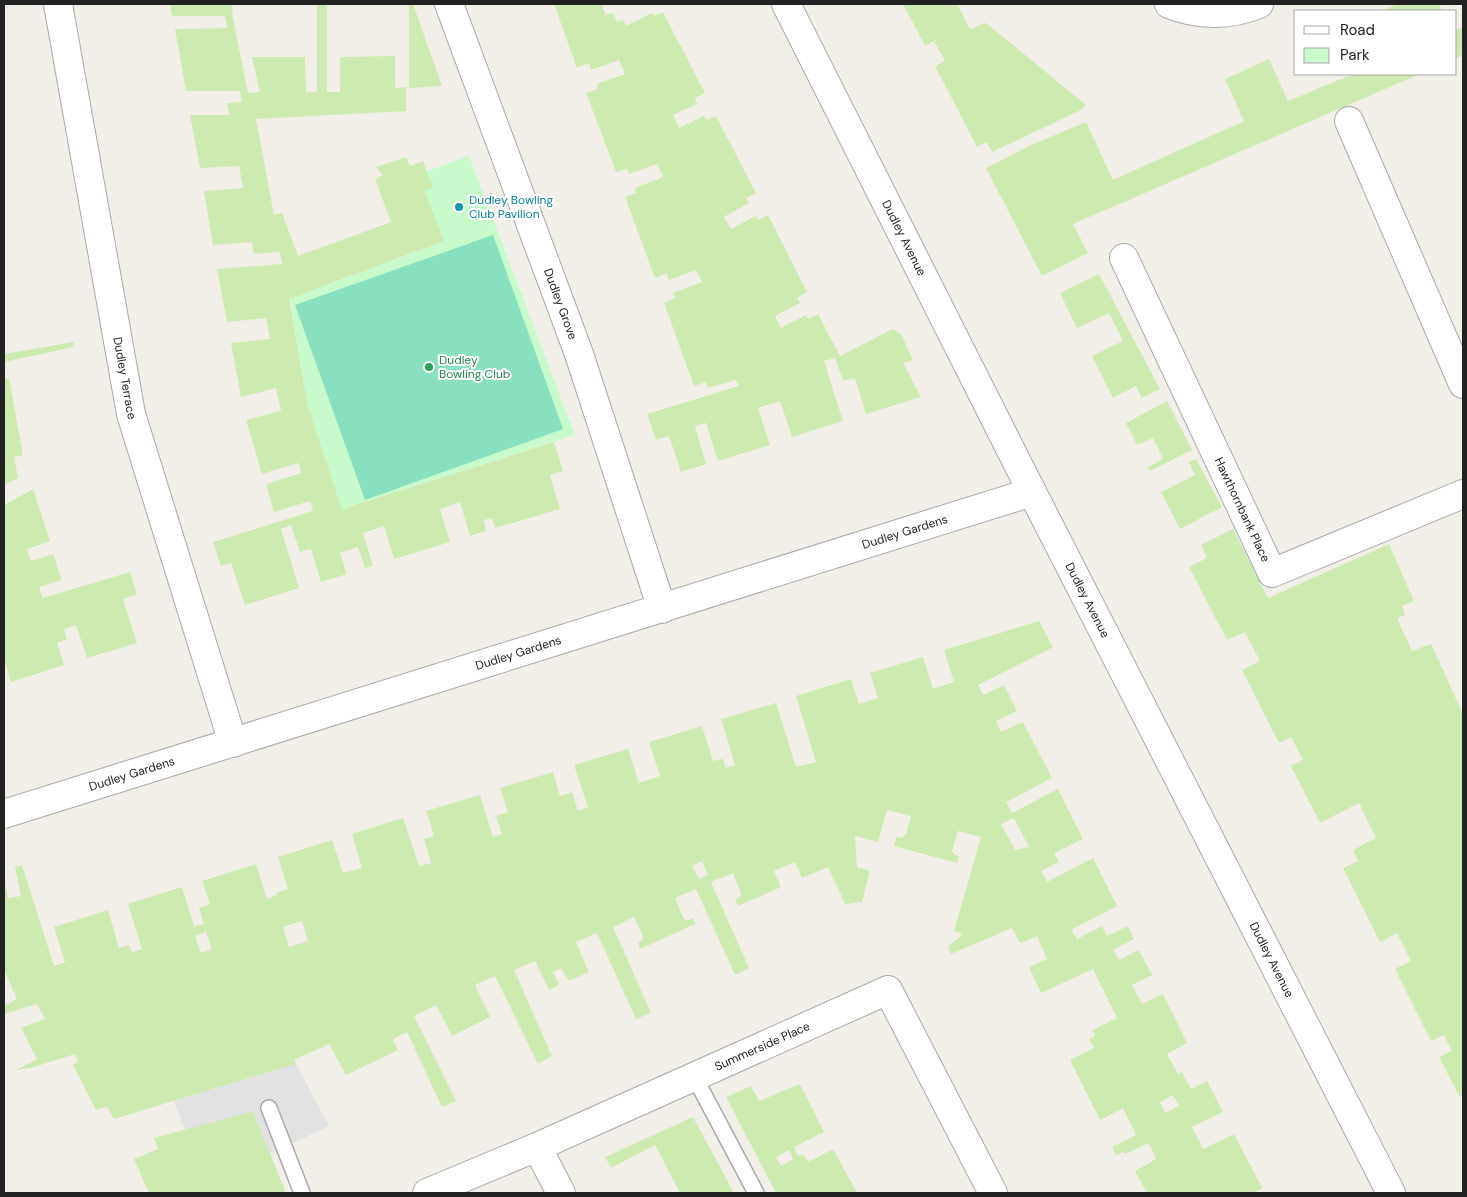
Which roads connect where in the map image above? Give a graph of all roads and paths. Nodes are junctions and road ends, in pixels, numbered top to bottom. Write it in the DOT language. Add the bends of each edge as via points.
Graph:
graph roads {
  1 [pos="58,4"];
  2 [pos="449,4"];
  3 [pos="786,4"];
  4 [pos="1169,4"];
  5 [pos="1258,4"];
  6 [pos="1349,120"];
  7 [pos="1124,258"];
  8 [pos="1463,384"];
  9 [pos="1032,492"];
  10 [pos="1463,494"];
  11 [pos="662,609"];
  12 [pos="233,743"];
  13 [pos="4,814"];
  14 [pos="694,1076"];
  15 [pos="269,1108"];
  16 [pos="537,1147"];
  17 [pos="302,1193"];
  18 [pos="427,1193"];
  19 [pos="561,1193"];
  20 [pos="756,1193"];
  21 [pos="993,1193"];
  22 [pos="1391,1193"];
  1 -- 12 [label="street, Dudley Terrace" via="131,414"];
  2 -- 11 [label="street, Dudley Grove" via="579,354"];
  3 -- 9 [label="street, Dudley Avenue"];
  4 -- 5 [label="street" via="1209,13"];
  6 -- 8 [label="street"];
  7 -- 10 [label="street, Hawthornbank Place" via="1272,573"];
  9 -- 11 [label="street, Dudley Gardens"];
  9 -- 22 [label="street, Dudley Avenue"];
  11 -- 12 [label="street, Dudley Gardens"];
  12 -- 13 [label="street, Dudley Gardens"];
  14 -- 16 [label="street, Summerside Place"];
  14 -- 20 [label="lane"];
  14 -- 21 [label="street, Summerside Place" via="888,990"];
  15 -- 17 [label="lane"];
  16 -- 18 [label="street, Summerside Place"];
  16 -- 19 [label="street"];
}
